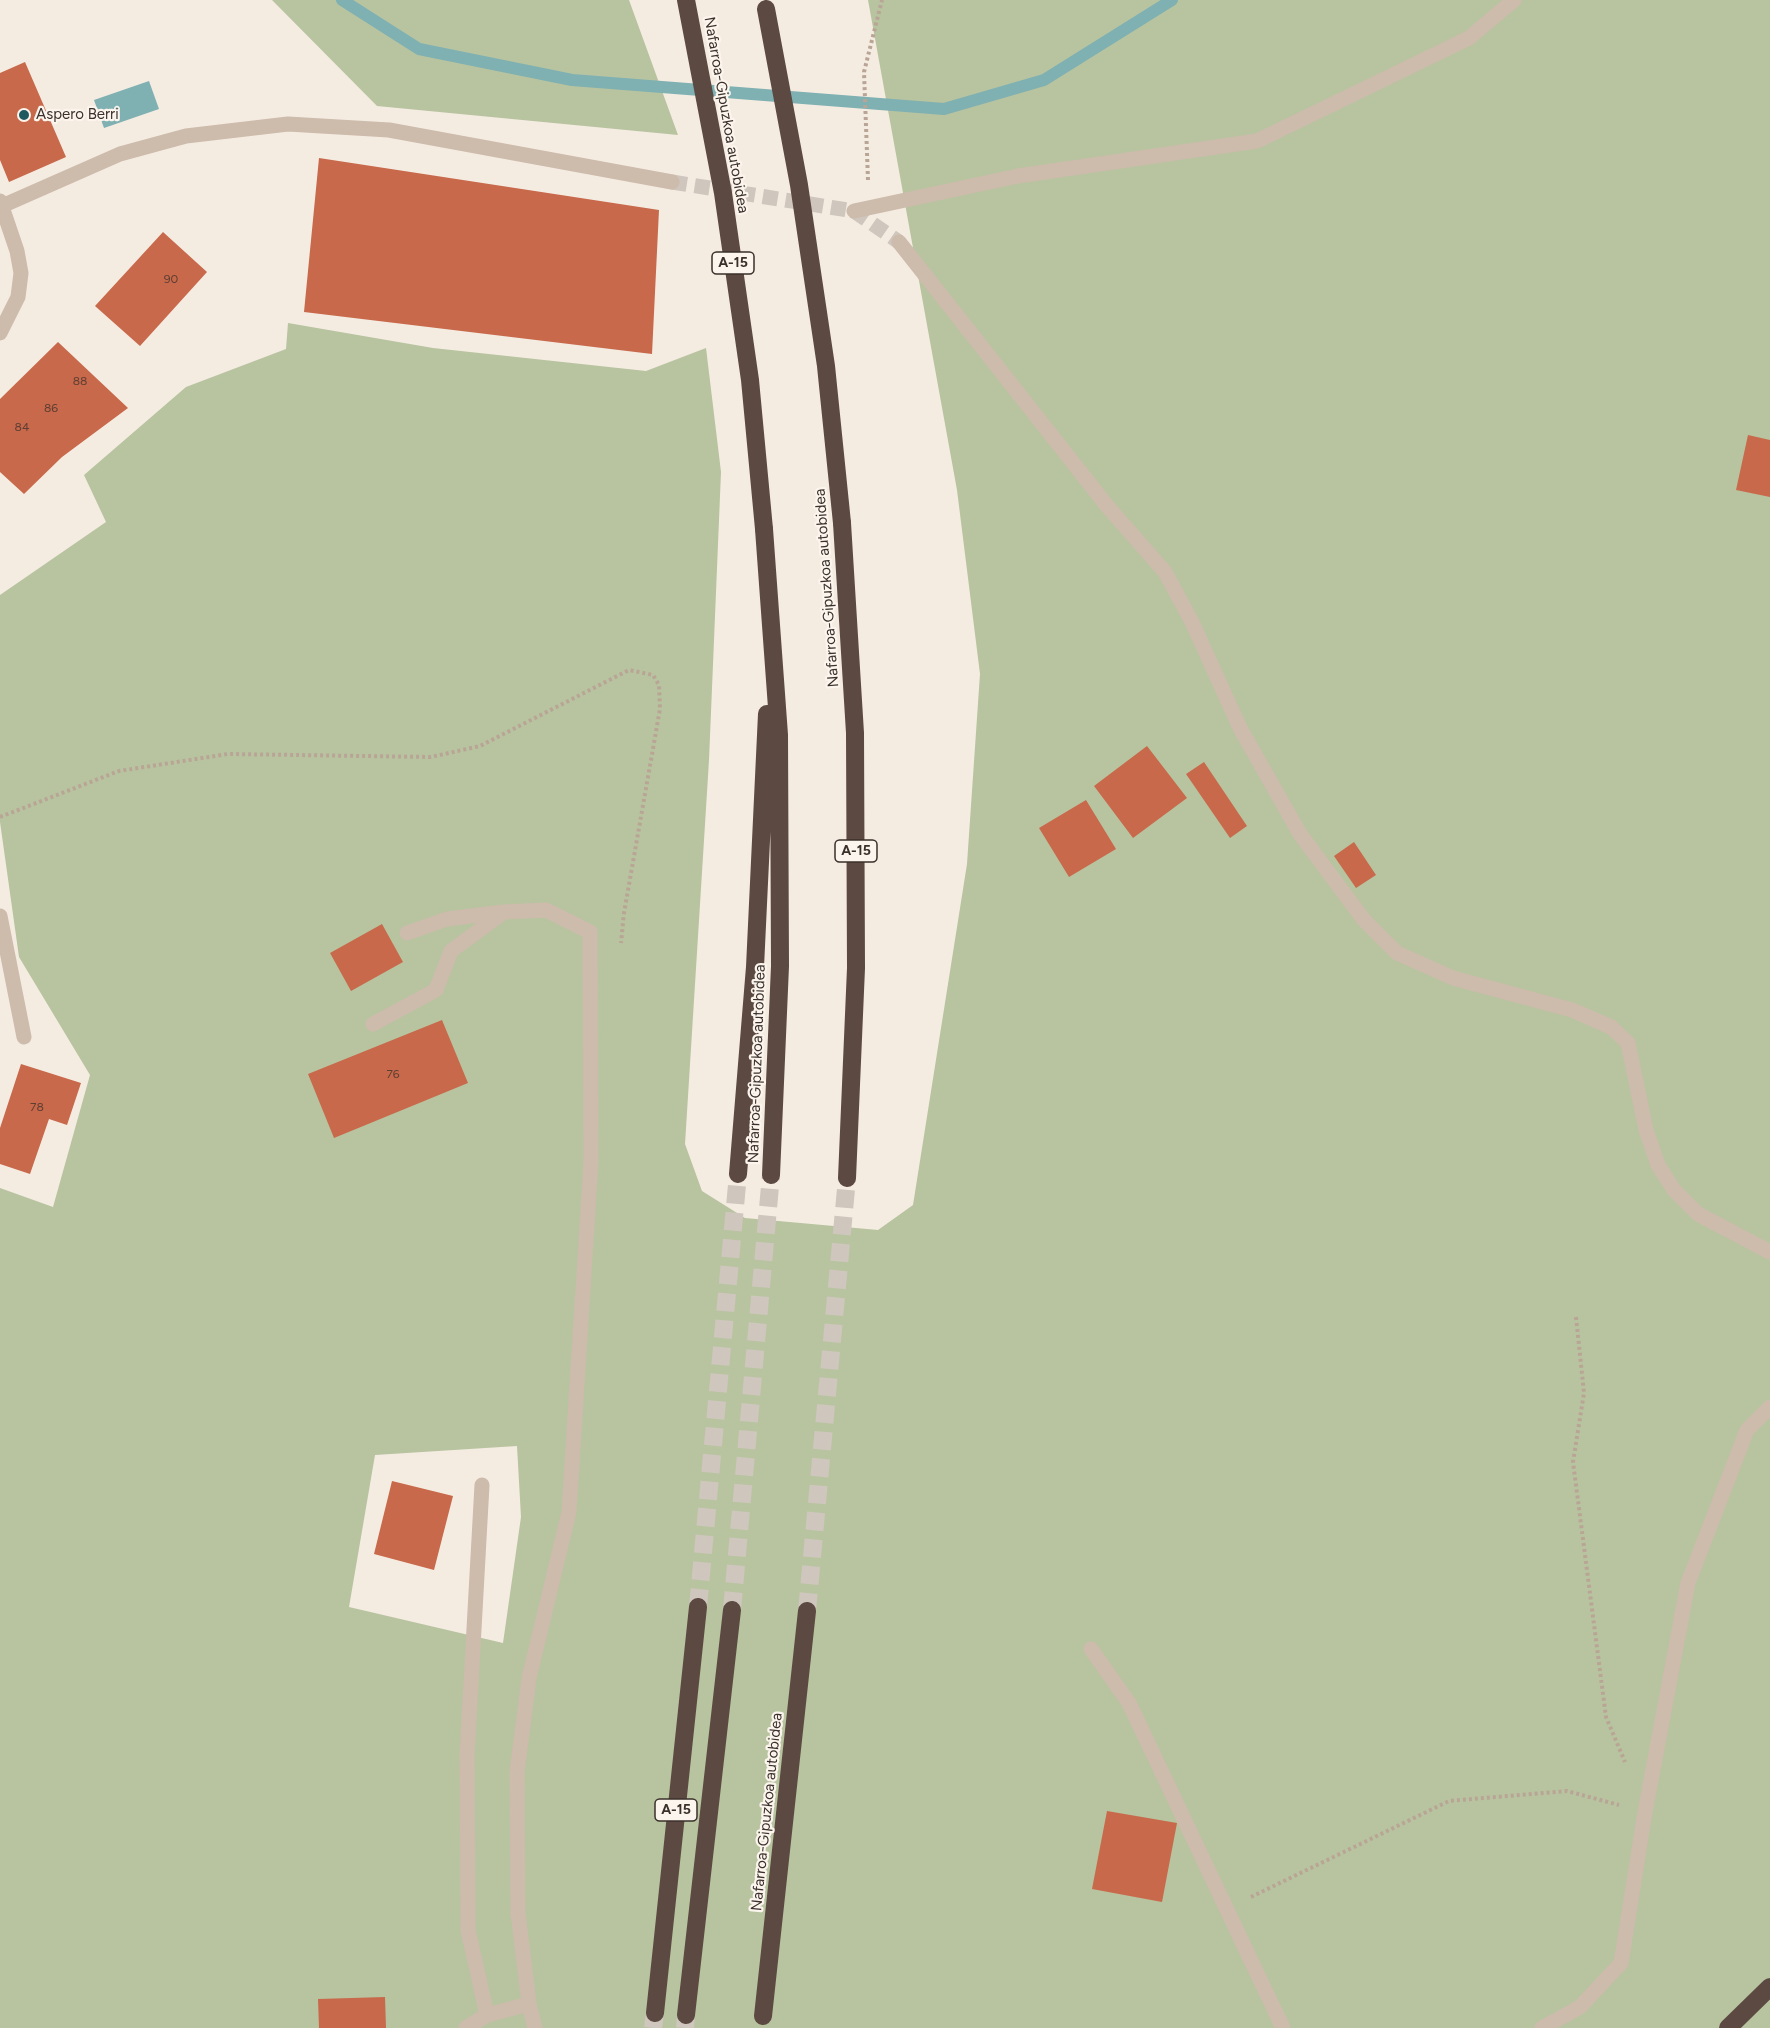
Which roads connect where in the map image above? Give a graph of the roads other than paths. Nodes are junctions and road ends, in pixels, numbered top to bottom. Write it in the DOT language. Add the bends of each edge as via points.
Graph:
graph roads {
  1 [pos="686,0"];
  2 [pos="1514,0"];
  3 [pos="765,4"];
  4 [pos="672,182"];
  5 [pos="1,204"];
  6 [pos="854,211"];
  7 [pos="899,242"];
  8 [pos="0,333"];
  9 [pos="772,631"];
  10 [pos="504,912"];
  11 [pos="0,916"];
  12 [pos="407,933"];
  13 [pos="374,1024"];
  14 [pos="24,1037"];
  15 [pos="738,1174"];
  16 [pos="771,1175"];
  17 [pos="847,1178"];
  18 [pos="1770,1252"];
  19 [pos="1770,1407"];
  20 [pos="482,1485"];
  21 [pos="698,1607"];
  22 [pos="732,1610"];
  23 [pos="807,1611"];
  24 [pos="1091,1648"];
  25 [pos="1770,1987"];
  26 [pos="529,2004"];
  27 [pos="655,2013"];
  28 [pos="686,2015"];
  29 [pos="487,2016"];
  30 [pos="762,2016"];
  31 [pos="466,2028"];
  32 [pos="535,2028"];
  33 [pos="1283,2028"];
  34 [pos="1542,2028"];
  35 [pos="1728,2028"];
  1 -- 9 [label="highway, Nafarroa-Gipuzkoa autobidea / A-15, bridge" via="723,193 750,380"];
  2 -- 6 [label="street" via="1469,38 1257,141 1018,176"];
  3 -- 17 [label="highway, Nafarroa-Gipuzkoa autobidea / A-15, bridge" via="799,184 826,366 842,523 855,734 856,968"];
  4 -- 5 [label="street" via="389,130 288,124 186,136 131,151"];
  5 -- 8 [label="street" via="21,273 18,297"];
  7 -- 18 [label="street" via="1108,507 1165,572 1240,728 1300,834 1364,920 1397,953 1416,962 1453,978 1572,1010 1611,1027 1628,1043 1646,1130 1658,1165 1674,1190 1698,1214"];
  9 -- 15 [label="highway, Nafarroa-Gipuzkoa autobidea / A-15" via="755,967"];
  9 -- 16 [label="highway, Nafarroa-Gipuzkoa autobidea / A-15" via="779,735 780,966"];
  10 -- 12 [label="street" via="447,919"];
  10 -- 13 [label="street" via="451,951 436,990"];
  10 -- 26 [label="street" via="546,910 590,932 592,1129 569,1512 529,1678 517,1772 518,1913"];
  11 -- 14 [label="street"];
  19 -- 34 [label="street" via="1747,1430 1688,1583 1621,1963 1580,2007"];
  20 -- 29 [label="street" via="467,1755 468,1930"];
  21 -- 27 [label="highway, A-15"];
  22 -- 28 [label="highway, A-15"];
  23 -- 30 [label="highway, Nafarroa-Gipuzkoa autobidea"];
  24 -- 33 [label="street" via="1129,1703"];
  25 -- 35 [label="highway"];
  26 -- 29 [label="street"];
  26 -- 32 [label="street"];
  29 -- 31 [label="street"];
}
